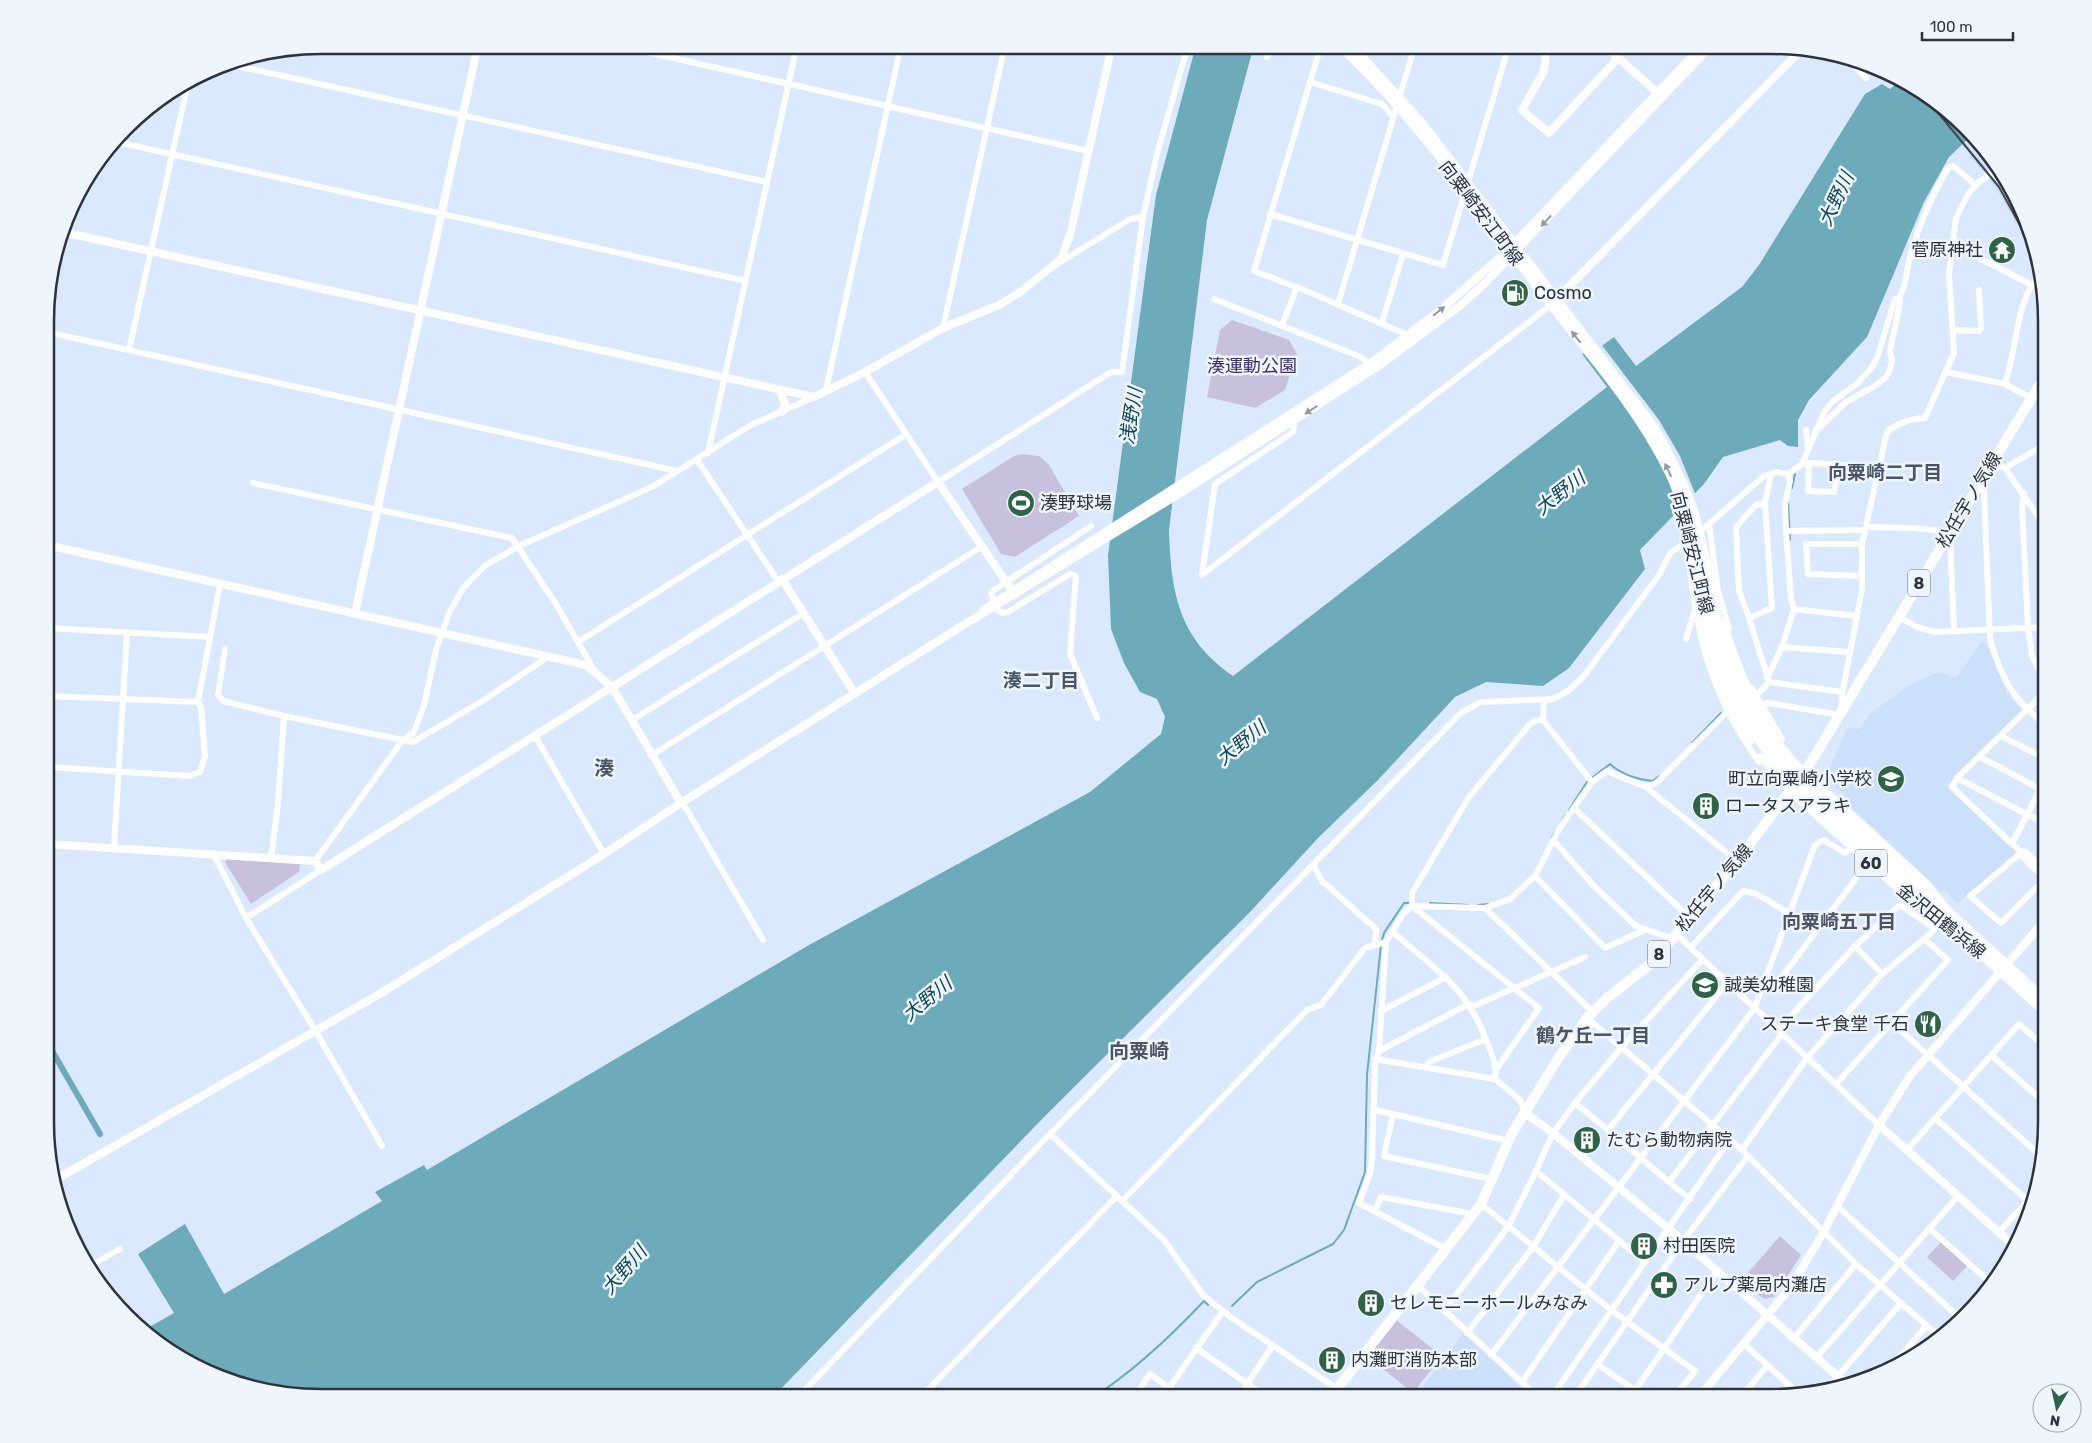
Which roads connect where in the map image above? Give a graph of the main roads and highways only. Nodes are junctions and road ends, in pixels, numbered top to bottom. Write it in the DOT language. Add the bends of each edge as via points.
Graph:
graph roads {
  1 [pos="1348,54"];
  2 [pos="1358,54"];
  3 [pos="1398,102"];
  4 [pos="1514,249"];
  5 [pos="1565,316"];
  6 [pos="2038,389"];
  7 [pos="1698,565"];
  8 [pos="1707,572"];
  9 [pos="1804,773"];
  10 [pos="1791,791"];
  11 [pos="1947,911"];
  12 [pos="1956,931"];
  13 [pos="2004,968"];
  14 [pos="2038,995"];
  15 [pos="2038,1004"];
  16 [pos="1338,1389"];
  1 -- 3 [label="main road, 向粟崎安江町線"];
  2 -- 3 [label="main road, 向粟崎安江町線"];
  3 -- 4 [label="main road, 向粟崎安江町線" via="1465,192"];
  3 -- 4 [label="main road, 向粟崎安江町線" via="1468,182"];
  4 -- 5 [label="main road, 向粟崎安江町線"];
  7 -- 5 [label="main road, 向粟崎安江町線, one-way" via="1685,511 1657,448"];
  5 -- 8 [label="main road, 向粟崎安江町線" via="1639,406 1669,454 1693,510"];
  6 -- 9 [label="main road, 松任宇ノ気線 / 8"];
  7 -- 10 [label="main road" via="1698,614 1727,699 1764,759"];
  7 -- 12 [label="main road, 向粟崎安江町線" via="1718,658 1753,733 1791,781"];
  8 -- 9 [label="main road" via="1745,687 1779,742"];
  8 -- 11 [label="main road, 向粟崎安江町線" via="1730,667 1739,691 1766,738 1807,786"];
  9 -- 10 [label="main road, 松任宇ノ気線 / 8"];
  9 -- 11 [label="main road, 金沢田鶴浜線 / 60" via="1925,884"];
  10 -- 12 [label="main road, 金沢田鶴浜線 / 60" via="1907,895"];
  10 -- 16 [label="main road, 松任宇ノ気線 / 8" via="1654,961 1590,1015 1559,1057 1508,1141 1481,1204"];
  11 -- 13 [label="main road, 金沢田鶴浜線 / 60"];
  12 -- 13 [label="main road, 金沢田鶴浜線 / 60"];
  13 -- 14 [label="main road, 金沢田鶴浜線 / 60"];
  13 -- 15 [label="main road, 金沢田鶴浜線 / 60"];
}
